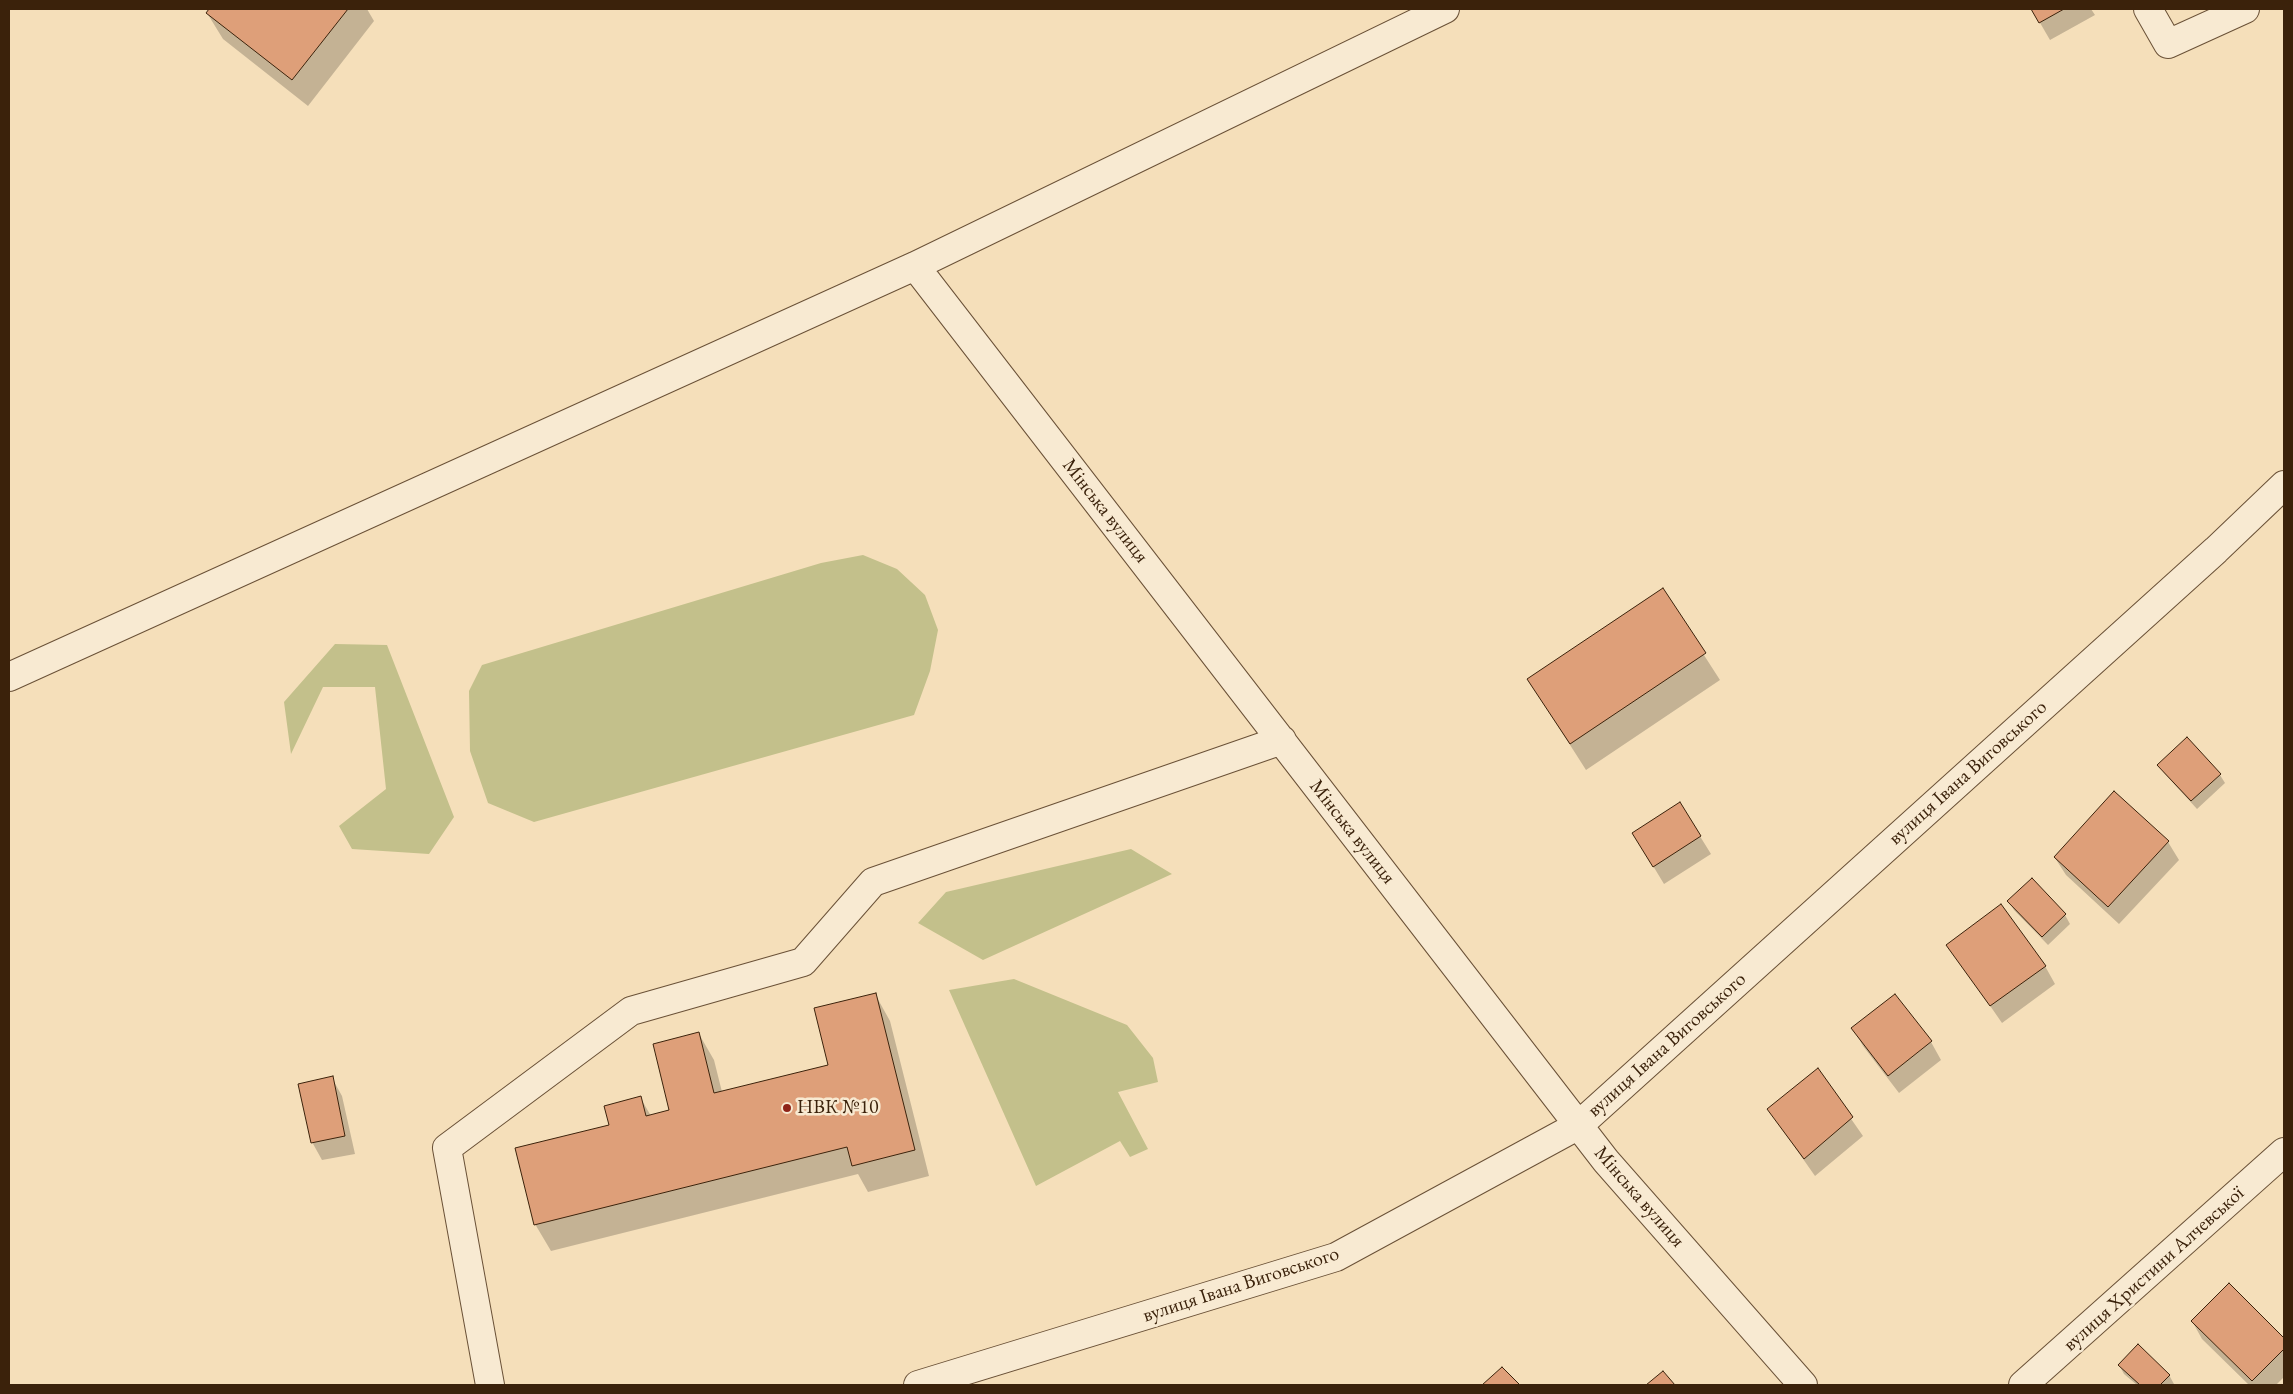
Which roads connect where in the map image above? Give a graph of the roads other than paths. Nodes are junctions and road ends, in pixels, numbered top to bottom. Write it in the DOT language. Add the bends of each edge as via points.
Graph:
graph roads {
  1 [pos="1445,9"];
  2 [pos="2148,9"];
  3 [pos="2245,9"];
  4 [pos="916,266"];
  5 [pos="2284,485"];
  6 [pos="9,677"];
  7 [pos="1282,740"];
  8 [pos="1579,1125"];
  9 [pos="2284,1152"];
  10 [pos="490,1385"];
  11 [pos="918,1385"];
  12 [pos="1804,1385"];
  13 [pos="2023,1385"];
  1 -- 4 [label="street"];
  2 -- 3 [label="street" via="2168,44"];
  4 -- 6 [label="street"];
  4 -- 7 [label="street, Мінська вулиця"];
  5 -- 8 [label="street, вулиця Івана Виговського"];
  7 -- 8 [label="street, Мінська вулиця"];
  7 -- 10 [label="street" via="873,882 803,962 631,1012 447,1148"];
  8 -- 11 [label="street, вулиця Івана Виговського" via="1336,1257"];
  8 -- 12 [label="street, Мінська вулиця" via="1606,1161"];
  9 -- 13 [label="street, вулиця Христини Алчевської"];
}
